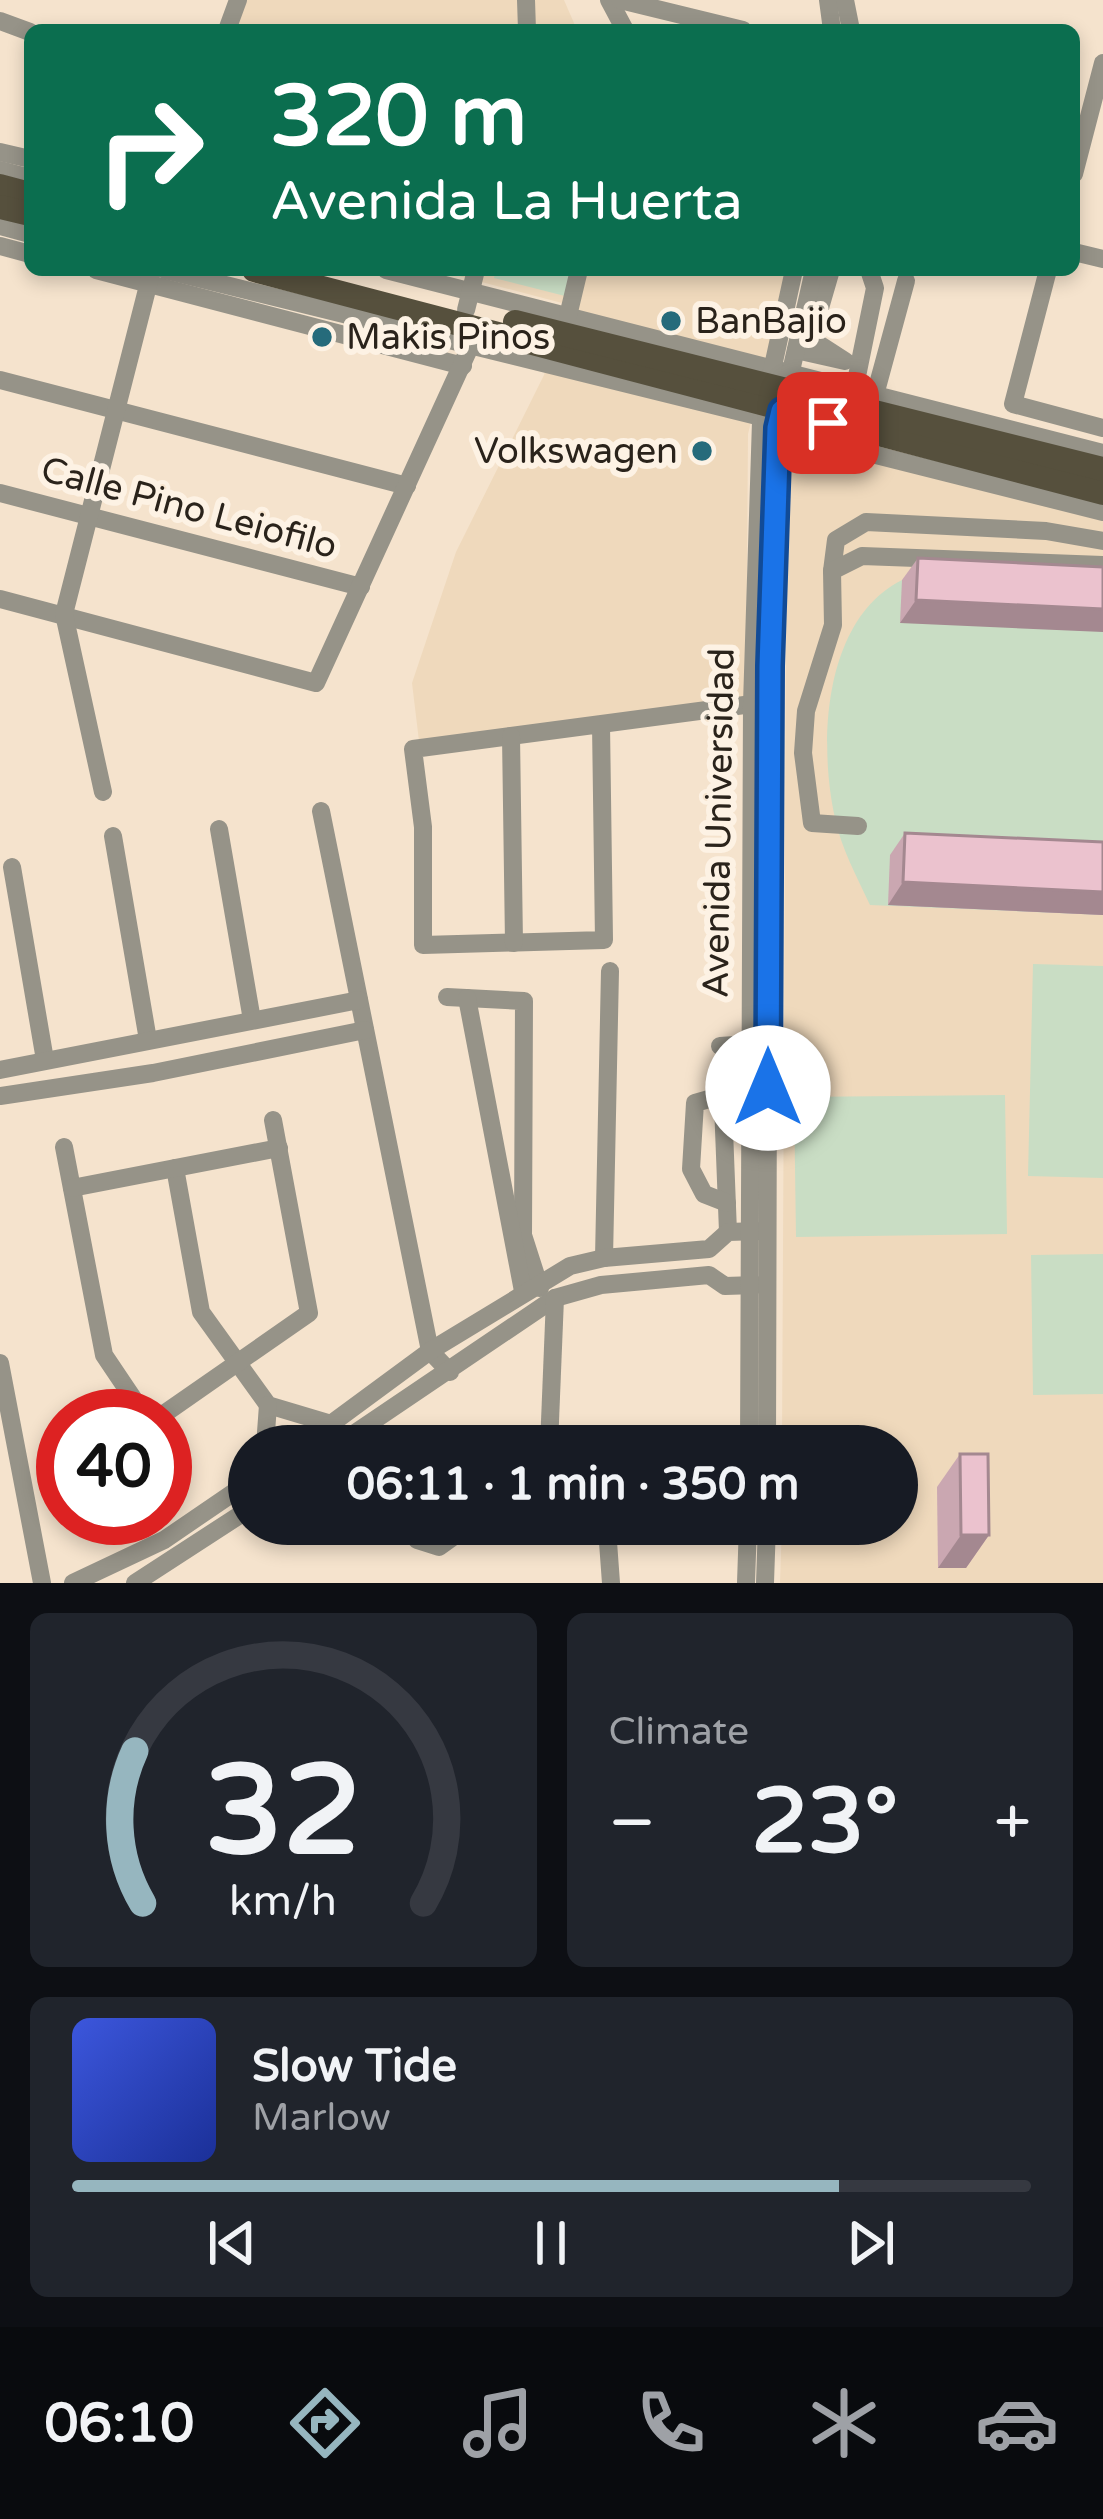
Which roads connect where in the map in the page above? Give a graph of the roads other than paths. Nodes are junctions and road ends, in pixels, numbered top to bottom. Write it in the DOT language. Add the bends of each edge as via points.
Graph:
graph roads {
  1 [pos="620,0"];
  2 [pos="660,20"];
  3 [pos="693,24"];
  4 [pos="1103,63"];
  5 [pos="1089,119"];
  6 [pos="1080,152"];
  7 [pos="155,276"];
  8 [pos="163,276"];
  9 [pos="170,276"];
  10 [pos="281,276"];
  11 [pos="334,276"];
  12 [pos="397,276"];
  13 [pos="476,276"];
  14 [pos="578,276"];
  15 [pos="830,276"];
  16 [pos="871,276"];
  17 [pos="1046,276"];
  18 [pos="802,277"];
  19 [pos="906,281"];
  20 [pos="568,316"];
  21 [pos="472,319"];
  22 [pos="796,350"];
  23 [pos="463,366"];
  24 [pos="0,380"];
  25 [pos="854,391"];
  26 [pos="875,395"];
  27 [pos="775,397"];
  28 [pos="117,410"];
  29 [pos="1103,428"];
  30 [pos="1037,444"];
  31 [pos="1103,453"];
  32 [pos="1103,469"];
  33 [pos="407,486"];
  34 [pos="0,493"];
  35 [pos="1103,493"];
  36 [pos="1103,512"];
  37 [pos="89,516"];
  38 [pos="1103,541"];
  39 [pos="1103,565"];
  40 [pos="832,571"];
  41 [pos="361,586"];
  42 [pos="0,599"];
  43 [pos="64,614"];
  44 [pos="752,704"];
  45 [pos="601,724"];
  46 [pos="517,735"];
  47 [pos="103,792"];
  48 [pos="321,811"];
  49 [pos="858,826"];
  50 [pos="219,829"];
  51 [pos="113,836"];
  52 [pos="12,868"];
  53 [pos="514,943"];
  54 [pos="610,970"];
  55 [pos="358,1000"];
  56 [pos="252,1020"];
  57 [pos="365,1030"];
  58 [pos="148,1040"];
  59 [pos="750,1044"];
  60 [pos="720,1046"];
  61 [pos="45,1060"];
  62 [pos="0,1070"];
  63 [pos="0,1096"];
  64 [pos="273,1120"];
  65 [pos="750,1146"];
  66 [pos="64,1147"];
  67 [pos="725,1147"];
  68 [pos="279,1148"];
  69 [pos="175,1168"];
  70 [pos="72,1188"];
  71 [pos="727,1203"];
  72 [pos="759,1230"];
  73 [pos="728,1232"];
  74 [pos="517,1236"];
  75 [pos="604,1258"];
  76 [pos="758,1285"];
  77 [pos="531,1286"];
  78 [pos="550,1300"];
  79 [pos="430,1351"];
  80 [pos="0,1364"];
  81 [pos="236,1364"];
  82 [pos="450,1372"];
  83 [pos="127,1389"];
  84 [pos="2,1390"];
  85 [pos="192,1395"];
  86 [pos="268,1405"];
  87 [pos="267,1425"];
  88 [pos="313,1425"];
  89 [pos="355,1425"];
  90 [pos="363,1425"];
  91 [pos="550,1425"];
  92 [pos="755,1425"];
  93 [pos="22,1478"];
  94 [pos="0,1482"];
  95 [pos="228,1496"];
  96 [pos="228,1523"];
  97 [pos="608,1545"];
  98 [pos="747,1545"];
  99 [pos="766,1545"];
  100 [pos="42,1583"];
  101 [pos="73,1583"];
  102 [pos="135,1583"];
  103 [pos="611,1583"];
  104 [pos="746,1583"];
  105 [pos="765,1583"];
  1 -- 2 [label="street"];
  2 -- 3 [label="street"];
  4 -- 5 [label="street"];
  5 -- 6 [label="street"];
  7 -- 28 [label="street"];
  8 -- 23 [label="street"];
  9 -- 21 [label="street"];
  10 -- 21 [label="main road"];
  11 -- 21 [label="main road"];
  12 -- 21 [label="street"];
  13 -- 21 [label="street"];
  14 -- 20 [label="street"];
  15 -- 22 [label="street" via="811,340 845,361"];
  16 -- 25 [label="street"];
  17 -- 29 [label="street" via="1013,404"];
  18 -- 22 [label="street"];
  18 -- 27 [label="street"];
  19 -- 26 [label="street"];
  20 -- 21 [label="street"];
  20 -- 27 [label="street"];
  21 -- 23 [label="street"];
  21 -- 27 [label="main road"];
  22 -- 27 [label="street"];
  23 -- 33 [label="street"];
  24 -- 28 [label="street"];
  25 -- 26 [label="street"];
  25 -- 27 [label="street"];
  26 -- 30 [label="street"];
  27 -- 30 [label="main road"];
  27 -- 35 [label="main road"];
  27 -- 36 [label="street" via="856,450"];
  27 -- 44 [label="street, Avenida Universidad"];
  27 -- 72 [label="street, Avenida Universidad"];
  28 -- 33 [label="street"];
  28 -- 37 [label="street"];
  30 -- 31 [label="street"];
  30 -- 32 [label="main road"];
  33 -- 41 [label="street"];
  34 -- 37 [label="street, Calle Pino Leiofilo"];
  37 -- 41 [label="street, Calle Pino Leiofilo"];
  37 -- 43 [label="street"];
  38 -- 40 [label="street" via="866,522 836,540"];
  39 -- 40 [label="street" via="862,556"];
  40 -- 49 [label="street" via="833,625 806,711 806,788 812,823"];
  41 -- 43 [label="street" via="316,683"];
  42 -- 43 [label="street"];
  43 -- 47 [label="street"];
  44 -- 45 [label="street"];
  44 -- 59 [label="street, Avenida Universidad"];
  45 -- 46 [label="street"];
  45 -- 53 [label="street" via="604,940"];
  46 -- 53 [label="street"];
  46 -- 53 [label="street" via="413,749 423,827 423,946"];
  48 -- 55 [label="street"];
  50 -- 56 [label="street"];
  51 -- 58 [label="street"];
  52 -- 61 [label="street"];
  54 -- 75 [label="street"];
  55 -- 56 [label="street"];
  55 -- 57 [label="street"];
  56 -- 58 [label="street"];
  57 -- 63 [label="street"];
  57 -- 79 [label="street"];
  58 -- 61 [label="street"];
  59 -- 60 [label="street"];
  59 -- 65 [label="street, Avenida Universidad"];
  61 -- 62 [label="street"];
  64 -- 68 [label="street"];
  65 -- 67 [label="street"];
  65 -- 72 [label="street, Avenida Universidad"];
  66 -- 70 [label="street"];
  67 -- 71 [label="street"];
  67 -- 71 [label="street" via="723,1087 695,1103 691,1169 704,1194"];
  68 -- 69 [label="street"];
  68 -- 81 [label="street" via="309,1312"];
  69 -- 70 [label="street"];
  69 -- 81 [label="street" via="201,1312"];
  70 -- 83 [label="street" via="104,1355"];
  71 -- 73 [label="street"];
  72 -- 73 [label="street"];
  72 -- 76 [label="street, Avenida Universidad"];
  73 -- 75 [label="street" via="709,1250"];
  74 -- 74 [label="street" via="457,998 525,1005"];
  74 -- 77 [label="street"];
  75 -- 77 [label="street"];
  76 -- 78 [label="street" via="725,1286 709,1275 602,1285"];
  76 -- 92 [label="street, Avenida Universidad"];
  77 -- 78 [label="street"];
  77 -- 79 [label="street"];
  78 -- 82 [label="street"];
  78 -- 91 [label="street"];
  79 -- 82 [label="street"];
  79 -- 89 [label="street"];
  80 -- 84 [label="street"];
  81 -- 85 [label="street"];
  81 -- 86 [label="street"];
  82 -- 90 [label="street"];
  84 -- 93 [label="street"];
  86 -- 87 [label="street"];
  86 -- 88 [label="street"];
  93 -- 94 [label="street"];
  93 -- 100 [label="street"];
  95 -- 101 [label="street" via="164,1540"];
  96 -- 102 [label="street"];
  97 -- 103 [label="street"];
  98 -- 104 [label="street"];
  99 -- 105 [label="street"];
}
